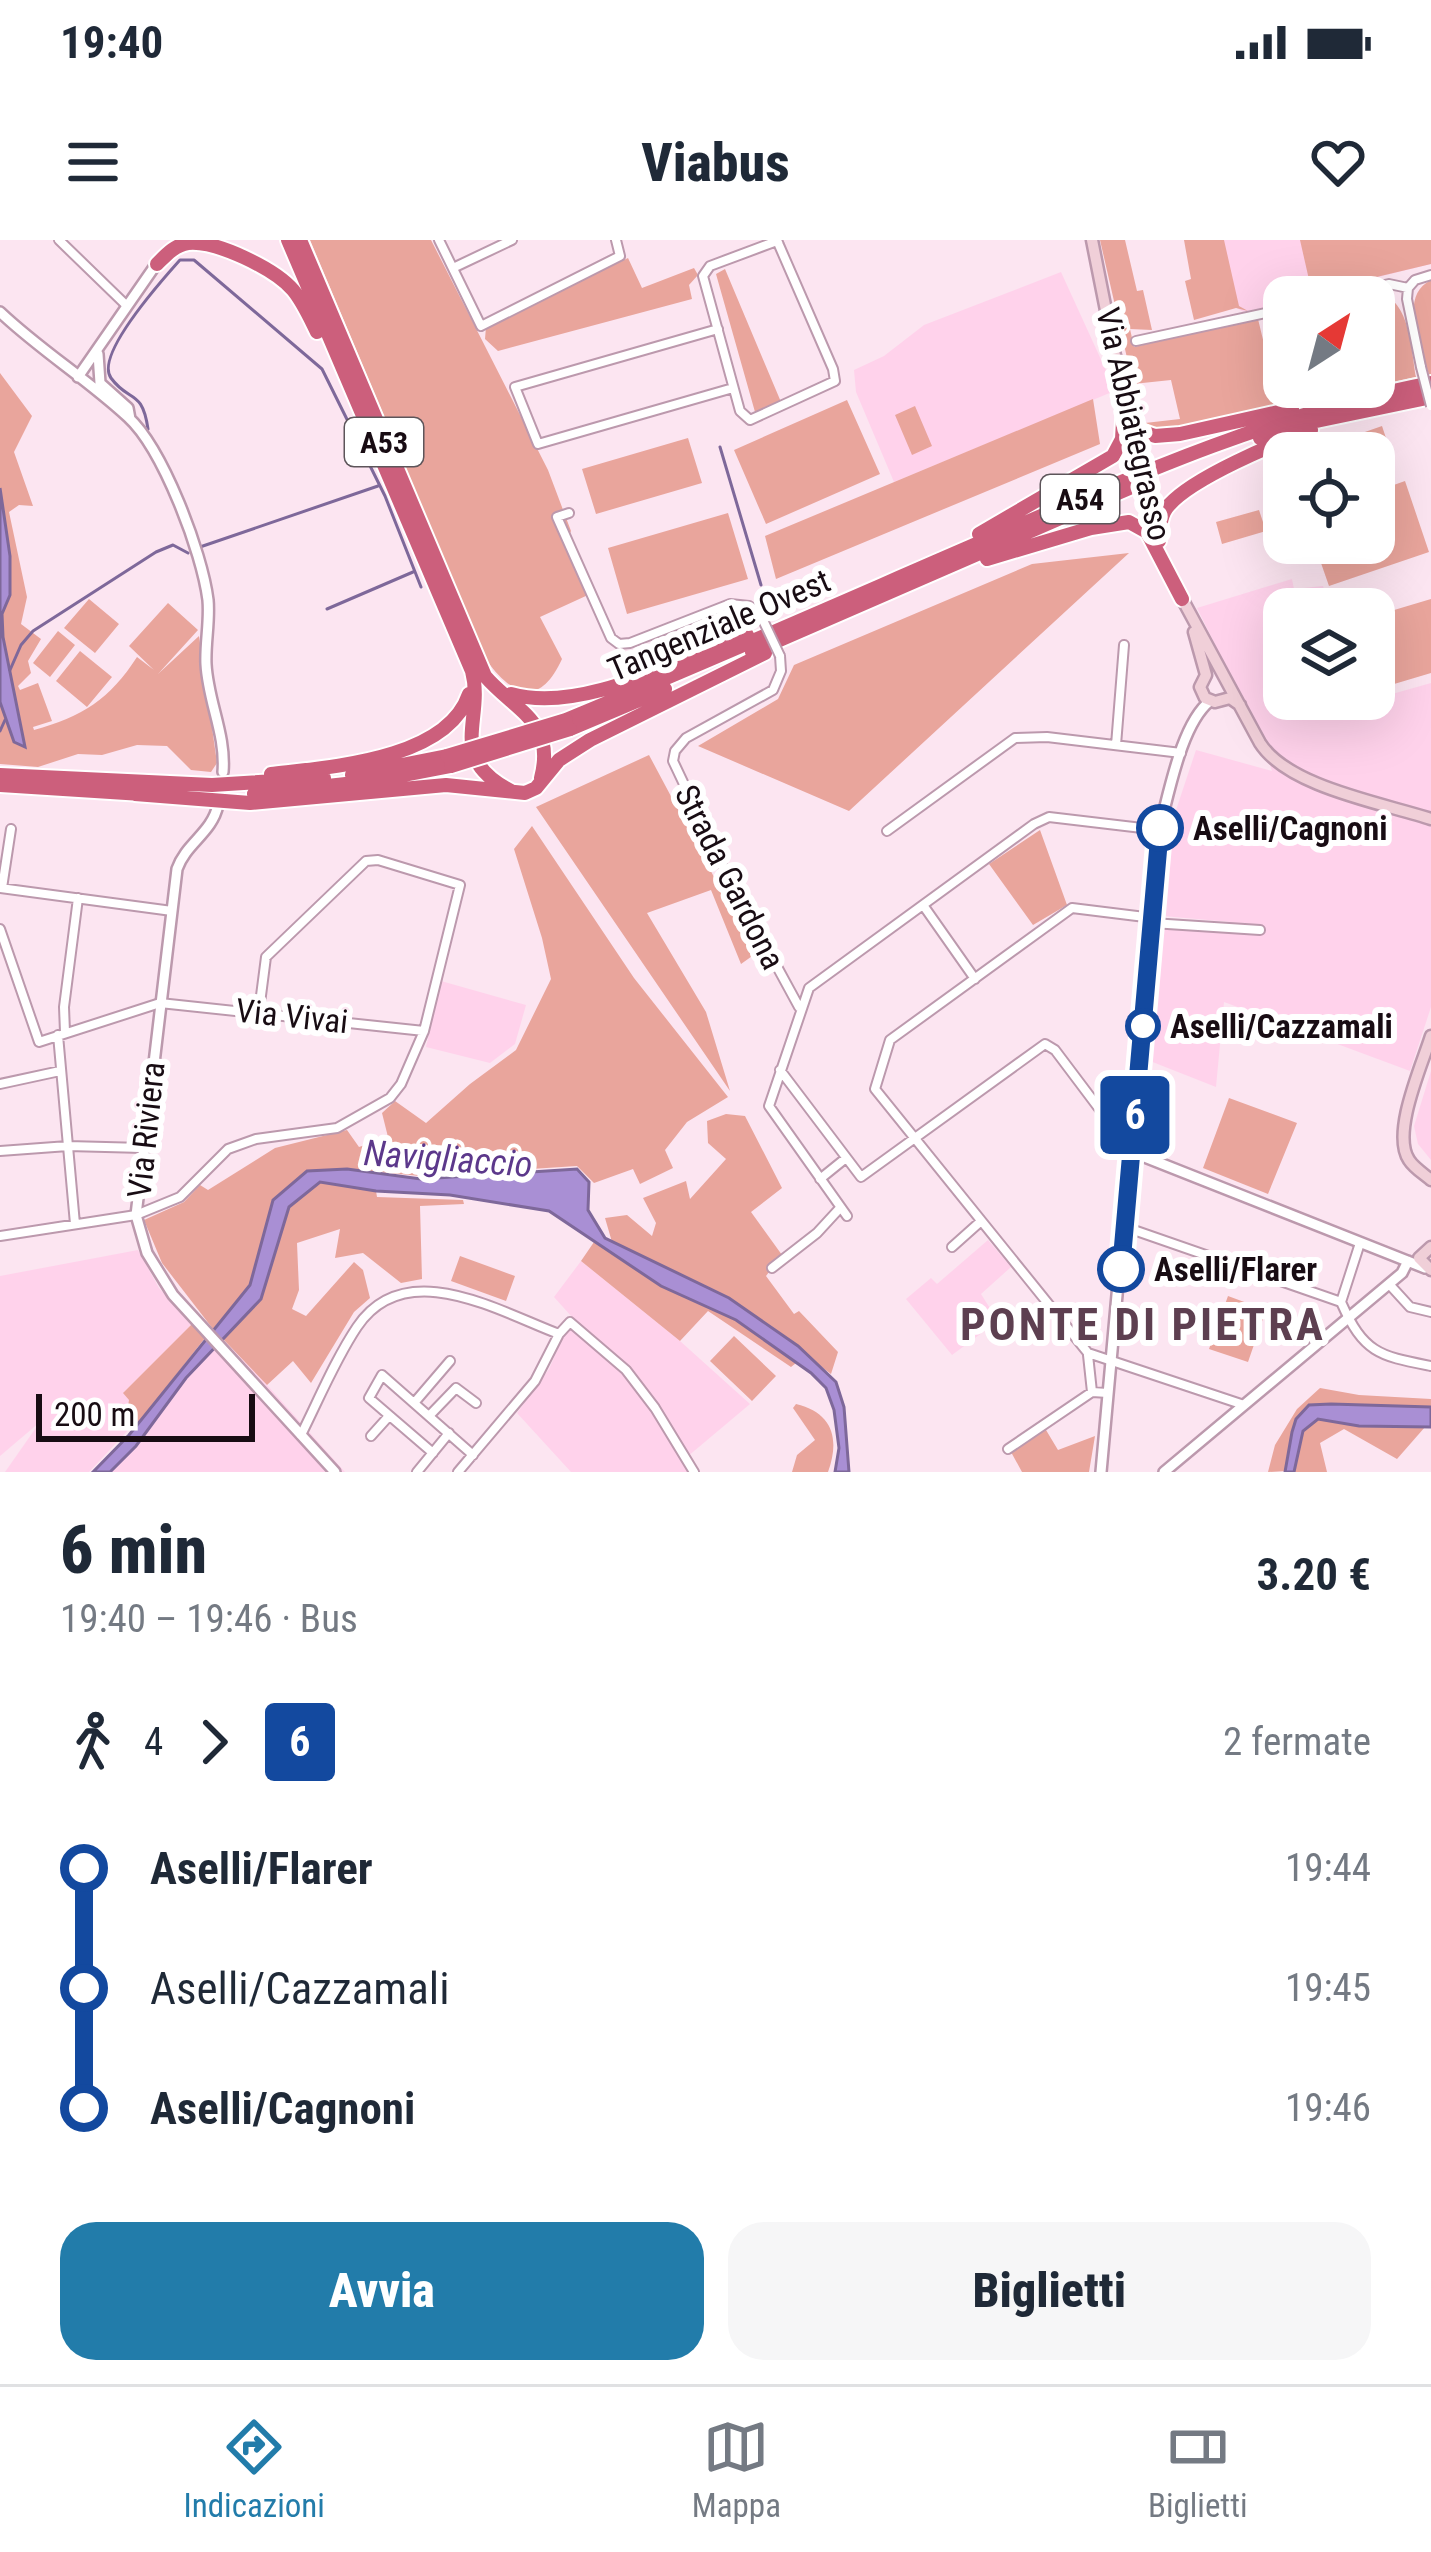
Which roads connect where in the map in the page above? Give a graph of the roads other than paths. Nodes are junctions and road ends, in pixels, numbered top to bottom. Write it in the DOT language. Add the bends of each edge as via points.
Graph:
graph roads {
  1 [pos="58,240"];
  2 [pos="174,240"];
  3 [pos="288,240"];
  4 [pos="300,240"];
  5 [pos="439,240"];
  6 [pos="512,240"];
  7 [pos="616,240"];
  8 [pos="1092,240"];
  9 [pos="777,241"];
  10 [pos="211,244"];
  11 [pos="157,264"];
  12 [pos="453,268"];
  13 [pos="1431,274"];
  14 [pos="1395,285"];
  15 [pos="1408,288"];
  16 [pos="126,305"];
  17 [pos="0,312"];
  18 [pos="1263,314"];
  19 [pos="718,329"];
  20 [pos="1136,341"];
  21 [pos="99,348"];
  22 [pos="78,376"];
  23 [pos="1431,383"];
  24 [pos="733,388"];
  25 [pos="1395,391"];
  26 [pos="1431,397"];
  27 [pos="1124,403"];
  28 [pos="1431,406"];
  29 [pos="1309,408"];
  30 [pos="1323,408"];
  31 [pos="1363,410"];
  32 [pos="360,414"];
  33 [pos="130,418"];
  34 [pos="1147,503"];
  35 [pos="1170,503"];
  36 [pos="569,513"];
  37 [pos="1159,541"];
  38 [pos="905,572"];
  39 [pos="880,597"];
  40 [pos="1183,602"];
  41 [pos="821,617"];
  42 [pos="1124,645"];
  43 [pos="465,646"];
  44 [pos="1223,674"];
  45 [pos="1203,681"];
  46 [pos="491,683"];
  47 [pos="1228,692"];
  48 [pos="1210,701"];
  49 [pos="1190,731"];
  50 [pos="1116,745"];
  51 [pos="1181,753"];
  52 [pos="223,772"];
  53 [pos="0,775"];
  54 [pos="540,783"];
  55 [pos="0,785"];
  56 [pos="138,789"];
  57 [pos="521,794"];
  58 [pos="218,805"];
  59 [pos="1431,819"];
  60 [pos="11,829"];
  61 [pos="1159,830"];
  62 [pos="886,831"];
  63 [pos="1,888"];
  64 [pos="78,898"];
  65 [pos="923,905"];
  66 [pos="172,911"];
  67 [pos="1152,920"];
  68 [pos="0,929"];
  69 [pos="1260,930"];
  70 [pos="975,979"];
  71 [pos="160,1003"];
  72 [pos="800,1009"];
  73 [pos="259,1011"];
  74 [pos="424,1031"];
  75 [pos="62,1034"];
  76 [pos="1431,1036"];
  77 [pos="780,1070"];
  78 [pos="60,1071"];
  79 [pos="0,1084"];
  80 [pos="1136,1111"];
  81 [pos="1104,1117"];
  82 [pos="912,1139"];
  83 [pos="68,1146"];
  84 [pos="142,1148"];
  85 [pos="0,1151"];
  86 [pos="1132,1153"];
  87 [pos="846,1158"];
  88 [pos="820,1179"];
  89 [pos="1431,1180"];
  90 [pos="136,1215"];
  91 [pos="980,1222"];
  92 [pos="75,1225"];
  93 [pos="1125,1227"];
  94 [pos="0,1236"];
  95 [pos="1360,1243"];
  96 [pos="952,1247"];
  97 [pos="1431,1247"];
  98 [pos="1418,1263"];
  99 [pos="772,1268"];
  100 [pos="1389,1284"];
  101 [pos="1341,1302"];
  102 [pos="1431,1312"];
  103 [pos="1348,1318"];
  104 [pos="559,1334"];
  105 [pos="1088,1353"];
  106 [pos="450,1361"];
  107 [pos="1111,1364"];
  108 [pos="1431,1366"];
  109 [pos="1092,1392"];
  110 [pos="1108,1394"];
  111 [pos="413,1402"];
  112 [pos="476,1403"];
  113 [pos="1244,1405"];
  114 [pos="389,1416"];
  115 [pos="429,1416"];
  116 [pos="449,1433"];
  117 [pos="301,1435"];
  118 [pos="371,1436"];
  119 [pos="1008,1449"];
  120 [pos="433,1453"];
  121 [pos="473,1454"];
  122 [pos="334,1472"];
  123 [pos="416,1472"];
  124 [pos="458,1472"];
  125 [pos="694,1472"];
  126 [pos="1101,1472"];
  127 [pos="1164,1472"];
  1 -- 16 [label="street"];
  2 -- 11 [label="street"];
  3 -- 32 [label="highway, A53"];
  4 -- 43 [label="highway, A53"];
  5 -- 12 [label="street"];
  6 -- 12 [label="street"];
  7 -- 12 [label="street" via="620,256 481,326"];
  8 -- 27 [label="main road, Via Abbiategrasso"];
  9 -- 19 [label="street" via="704,271"];
  9 -- 24 [label="street" via="835,381 750,420"];
  10 -- 11 [label="highway" via="172,248"];
  10 -- 32 [label="highway" via="293,289"];
  11 -- 16 [label="street"];
  13 -- 15 [label="street"];
  14 -- 15 [label="street"];
  15 -- 28 [label="street, bridge"];
  16 -- 21 [label="street"];
  17 -- 22 [label="street"];
  18 -- 20 [label="street"];
  19 -- 24 [label="street"];
  19 -- 24 [label="street" via="515,387 538,444"];
  21 -- 22 [label="street"];
  21 -- 33 [label="street" via="100,382"];
  22 -- 33 [label="street"];
  23 -- 25 [label="highway, Tangenziale Ovest / A54"];
  26 -- 31 [label="highway, Tangenziale Ovest / A54"];
  27 -- 29 [label="highway" via="1136,428 1150,436"];
  27 -- 34 [label="main road, Via Abbiategrasso, bridge"];
  27 -- 38 [label="highway" via="1113,456"];
  30 -- 38 [label="highway, Tangenziale Ovest / A54" via="1219,442"];
  31 -- 35 [label="highway" via="1252,455"];
  31 -- 39 [label="highway, Tangenziale Ovest / A54" via="1222,451"];
  32 -- 43 [label="highway, A53"];
  33 -- 52 [label="street" via="159,460 199,559"];
  34 -- 35 [label="highway"];
  34 -- 37 [label="main road, Via Abbiategrasso"];
  35 -- 37 [label="highway"];
  36 -- 72 [label="street, Strada Gardona, bridge" via="557,517 619,644 730,604 761,618 780,656 772,690 686,738 673,761"];
  37 -- 40 [label="main road, Via Abbiategrasso"];
  38 -- 41 [label="highway, Tangenziale Ovest / A54"];
  39 -- 40 [label="highway" via="1045,541 1129,522 1147,532"];
  39 -- 41 [label="highway, Tangenziale Ovest / A54"];
  40 -- 44 [label="main road, Via Abbiategrasso"];
  40 -- 45 [label="main road, Via Abbiategrasso"];
  41 -- 46 [label="highway" via="584,693 530,698"];
  41 -- 54 [label="highway" via="590,740"];
  41 -- 56 [label="highway, Tangenziale Ovest / A54, bridge" via="568,724 373,781 269,793"];
  42 -- 50 [label="street"];
  43 -- 46 [label="highway, A53"];
  43 -- 56 [label="highway" via="467,701 451,725 423,742 316,768"];
  43 -- 57 [label="highway, A53" via="476,685 473,752 493,780"];
  44 -- 45 [label="main road"];
  44 -- 47 [label="main road, Via Abbiategrasso"];
  45 -- 48 [label="main road, Via Abbiategrasso"];
  45 -- 49 [label="street"];
  46 -- 54 [label="highway, A53" via="534,722 544,754"];
  47 -- 48 [label="main road"];
  47 -- 59 [label="main road, Via Abbiategrasso" via="1267,754 1288,771"];
  48 -- 49 [label="street"];
  49 -- 51 [label="street"];
  50 -- 51 [label="street"];
  50 -- 62 [label="street" via="1015,738"];
  51 -- 61 [label="street"];
  53 -- 56 [label="highway, Tangenziale Ovest / A54"];
  54 -- 57 [label="highway"];
  55 -- 56 [label="highway, Tangenziale Ovest / A54"];
  56 -- 57 [label="highway" via="250,803 446,785"];
  58 -- 66 [label="street, Via Riviera" via="212,825 181,858"];
  60 -- 63 [label="street"];
  61 -- 65 [label="street" via="1049,818"];
  61 -- 67 [label="street"];
  63 -- 64 [label="street"];
  64 -- 66 [label="street"];
  64 -- 75 [label="street"];
  65 -- 70 [label="street"];
  65 -- 72 [label="street" via="808,988"];
  66 -- 71 [label="street, Via Riviera"];
  67 -- 69 [label="street"];
  67 -- 70 [label="street" via="1072,908"];
  67 -- 80 [label="street"];
  68 -- 75 [label="street" via="39,1042"];
  70 -- 82 [label="street" via="890,1040 875,1089"];
  71 -- 73 [label="street, Via Vivai"];
  71 -- 75 [label="street"];
  71 -- 84 [label="street, Via Riviera"];
  72 -- 77 [label="street"];
  73 -- 74 [label="street, Via Vivai"];
  73 -- 74 [label="street" via="266,957 366,862 378,860 460,886"];
  74 -- 90 [label="street" via="390,1098 337,1128 228,1150 180,1197"];
  75 -- 78 [label="street"];
  76 -- 89 [label="main road" via="1403,1146"];
  77 -- 87 [label="street"];
  77 -- 88 [label="street" via="770,1106"];
  78 -- 79 [label="street"];
  78 -- 83 [label="street"];
  80 -- 81 [label="street" via="1122,1121"];
  80 -- 86 [label="street"];
  81 -- 82 [label="street" via="1055,1050 1042,1045"];
  81 -- 86 [label="street"];
  82 -- 87 [label="street" via="861,1178"];
  82 -- 91 [label="street"];
  83 -- 84 [label="street"];
  83 -- 85 [label="street"];
  83 -- 92 [label="street"];
  84 -- 90 [label="street, Via Riviera"];
  86 -- 93 [label="street"];
  86 -- 95 [label="street"];
  87 -- 88 [label="street"];
  88 -- 99 [label="street" via="843,1212"];
  90 -- 92 [label="street"];
  90 -- 117 [label="street, Via Riviera" via="161,1279"];
  91 -- 96 [label="street"];
  91 -- 105 [label="street"];
  92 -- 94 [label="street"];
  93 -- 101 [label="street"];
  93 -- 107 [label="street"];
  95 -- 98 [label="street"];
  95 -- 101 [label="street"];
  97 -- 98 [label="main road"];
  98 -- 100 [label="street"];
  100 -- 102 [label="street" via="1410,1307"];
  100 -- 103 [label="street"];
  101 -- 103 [label="street"];
  103 -- 108 [label="street" via="1378,1356"];
  103 -- 113 [label="street"];
  104 -- 117 [label="street" via="450,1293 403,1292 356,1329"];
  104 -- 121 [label="street" via="535,1381"];
  104 -- 125 [label="street" via="570,1322 626,1370"];
  105 -- 107 [label="street"];
  105 -- 109 [label="street"];
  106 -- 111 [label="street"];
  107 -- 110 [label="street"];
  107 -- 113 [label="street"];
  109 -- 110 [label="street"];
  109 -- 119 [label="street"];
  110 -- 126 [label="street"];
  111 -- 114 [label="street" via="382,1375 369,1398"];
  111 -- 115 [label="street"];
  112 -- 115 [label="street" via="456,1388"];
  113 -- 127 [label="street"];
  114 -- 118 [label="street"];
  114 -- 120 [label="street"];
  115 -- 116 [label="street"];
  116 -- 120 [label="street"];
  116 -- 121 [label="street"];
  117 -- 122 [label="street, Via Riviera"];
  120 -- 123 [label="street"];
  121 -- 124 [label="street"];
}
